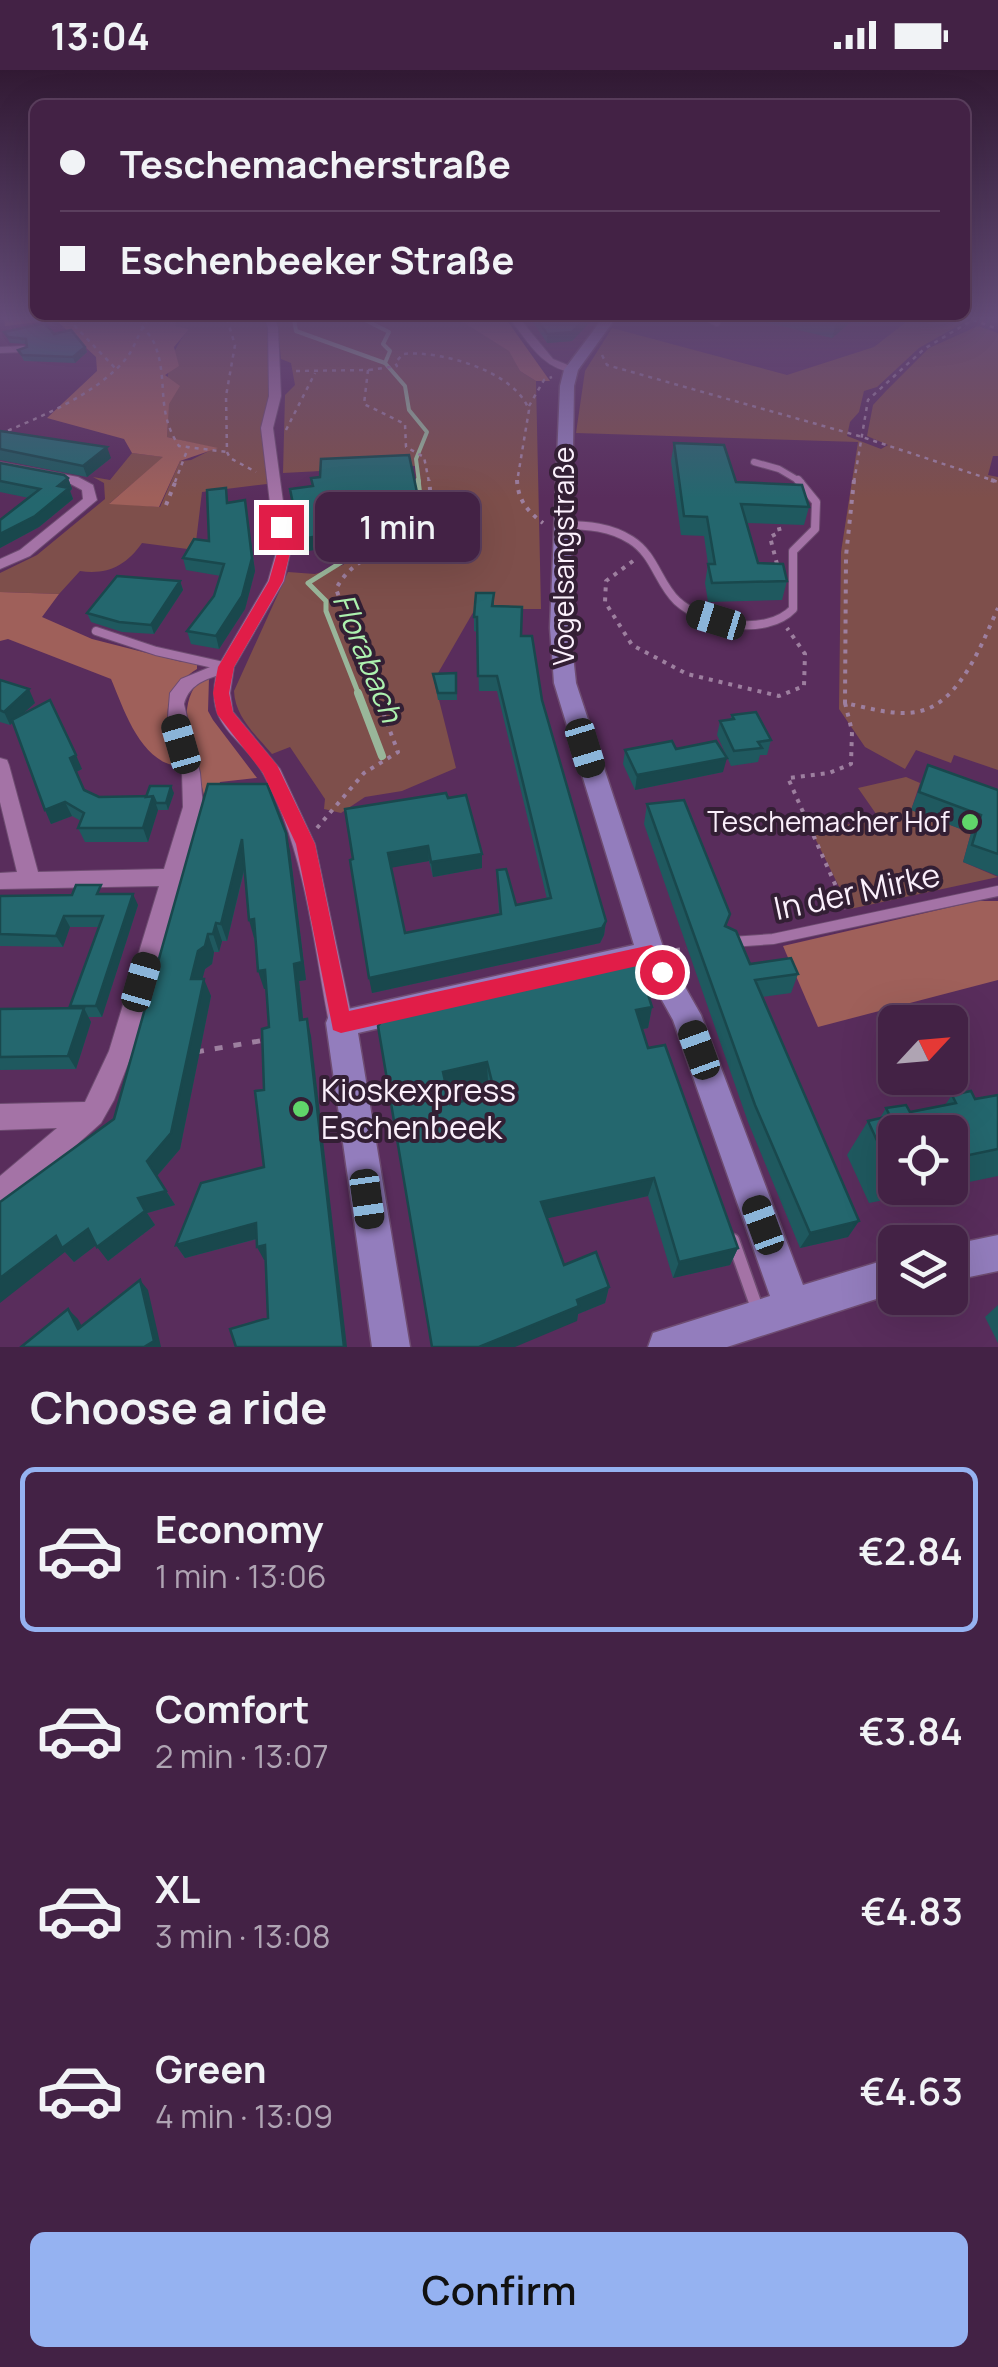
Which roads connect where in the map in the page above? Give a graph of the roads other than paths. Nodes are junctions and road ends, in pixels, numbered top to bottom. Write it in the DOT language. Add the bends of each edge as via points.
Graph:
graph roads {
  1 [pos="275,379"];
  2 [pos="570,379"];
  3 [pos="754,462"];
  4 [pos="0,466"];
  5 [pos="562,525"];
  6 [pos="0,565"];
  7 [pos="96,632"];
  8 [pos="226,667"];
  9 [pos="0,765"];
  10 [pos="170,877"];
  11 [pos="0,881"];
  12 [pos="30,881"];
  13 [pos="998,891"];
  14 [pos="852,922"];
  15 [pos="727,942"];
  16 [pos="651,954"];
  17 [pos="341,1022"];
  18 [pos="92,1114"];
  19 [pos="0,1117"];
  20 [pos="0,1194"];
  21 [pos="730,1232"];
  22 [pos="998,1253"];
  23 [pos="968,1259"];
  24 [pos="878,1280"];
  25 [pos="776,1310"];
  26 [pos="391,1347"];
  27 [pos="667,1347"];
  1 -- 8 [label="street" via="267,428 283,553 276,581"];
  2 -- 5 [label="street, Vogelsangstraße"];
  3 -- 5 [label="lane" via="803,482 818,511 815,529 795,545 795,605 776,619 748,624 696,614 677,601 645,552 624,536 602,527"];
  4 -- 6 [label="street" via="73,480 88,488 90,500 25,554"];
  5 -- 16 [label="street, Vogelsangstraße" via="565,682"];
  7 -- 8 [label="lane"];
  8 -- 10 [label="street" via="184,684 176,698 174,721 190,767 193,807"];
  8 -- 17 [label="street" via="225,714 271,770 306,844"];
  9 -- 12 [label="street"];
  10 -- 12 [label="street"];
  10 -- 18 [label="street" via="121,1051"];
  11 -- 12 [label="street"];
  13 -- 14 [label="lane, In der Mirke"];
  14 -- 15 [label="lane, In der Mirke"];
  16 -- 17 [label="street"];
  16 -- 25 [label="street, Vogelsangstraße" via="686,1015"];
  17 -- 26 [label="street"];
  18 -- 19 [label="street"];
  18 -- 20 [label="street"];
  21 -- 25 [label="lane"];
  22 -- 23 [label="street"];
  24 -- 25 [label="street"];
  25 -- 27 [label="street"];
}
